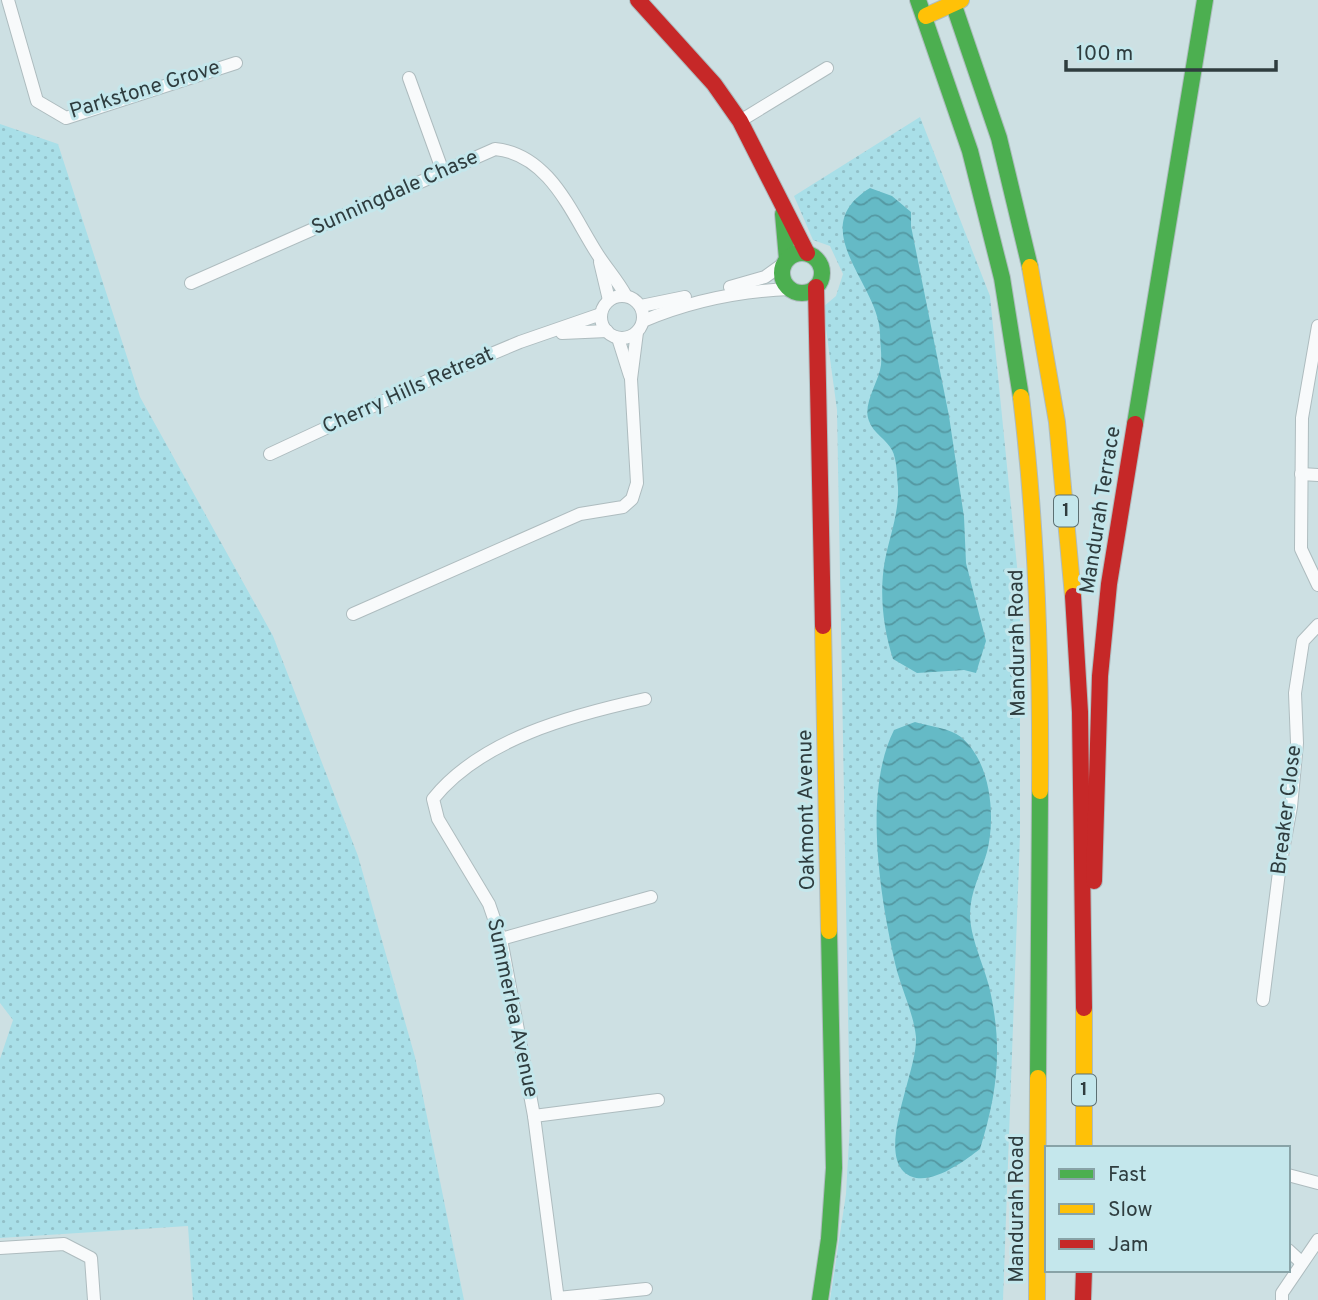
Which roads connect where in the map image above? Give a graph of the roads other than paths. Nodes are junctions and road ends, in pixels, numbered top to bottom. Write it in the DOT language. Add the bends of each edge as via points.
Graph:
graph roads {
  1 [pos="8,0"];
  2 [pos="638,0"];
  3 [pos="919,0"];
  4 [pos="1205,0"];
  5 [pos="956,1"];
  6 [pos="926,16"];
  7 [pos="236,63"];
  8 [pos="827,68"];
  9 [pos="409,78"];
  10 [pos="740,121"];
  11 [pos="443,172"];
  12 [pos="782,206"];
  13 [pos="807,253"];
  14 [pos="598,255"];
  15 [pos="785,262"];
  16 [pos="191,283"];
  17 [pos="816,286"];
  18 [pos="794,291"];
  19 [pos="626,296"];
  20 [pos="610,300"];
  21 [pos="641,306"];
  22 [pos="601,314"];
  23 [pos="816,318"];
  24 [pos="640,326"];
  25 [pos="1318,326"];
  26 [pos="548,334"];
  27 [pos="612,334"];
  28 [pos="631,379"];
  29 [pos="270,454"];
  30 [pos="1301,474"];
  31 [pos="1318,475"];
  32 [pos="1318,585"];
  33 [pos="353,614"];
  34 [pos="1318,625"];
  35 [pos="645,699"];
  36 [pos="651,897"];
  37 [pos="501,939"];
  38 [pos="1263,1000"];
  39 [pos="1084,1032"];
  40 [pos="658,1100"];
  41 [pos="534,1116"];
  42 [pos="1084,1146"];
  43 [pos="1290,1176"];
  44 [pos="1318,1183"];
  45 [pos="1318,1240"];
  46 [pos="0,1248"];
  47 [pos="1290,1252"];
  48 [pos="1301,1262"];
  49 [pos="1084,1272"];
  50 [pos="646,1289"];
  51 [pos="558,1299"];
  52 [pos="94,1300"];
  53 [pos="820,1300"];
  54 [pos="1037,1300"];
  55 [pos="1083,1300"];
  56 [pos="1282,1300"];
  1 -- 7 [label="street, Parkstone Grove" via="37,101 66,118"];
  2 -- 10 [label="main road" via="714,84"];
  3 -- 6 [label="main road, Mandurah Road / 1"];
  4 -- 39 [label="main road, Mandurah Terrace" via="1109,584 1100,676"];
  5 -- 6 [label="main road"];
  5 -- 39 [label="main road, 1" via="1013,195 1055,408 1068,528 1082,760"];
  6 -- 54 [label="main road, Mandurah Road / 1" via="970,151 1002,278 1033,498 1041,689"];
  8 -- 10 [label="street"];
  9 -- 11 [label="street"];
  10 -- 12 [label="main road"];
  11 -- 14 [label="street, Sunningdale Chase" via="495,149 511,150 533,162 566,200"];
  11 -- 16 [label="street, Sunningdale Chase"];
  12 -- 13 [label="main road"];
  12 -- 15 [label="main road"];
  13 -- 15 [label="main road" via="796,253"];
  13 -- 17 [label="main road" via="821,267"];
  14 -- 19 [label="street, Sunningdale Chase"];
  14 -- 20 [label="street, Sunningdale Chase"];
  15 -- 18 [label="main road" via="782,278"];
  15 -- 21 [label="street" via="752,282"];
  17 -- 18 [label="main road" via="808,292"];
  17 -- 23 [label="main road, Oakmont Avenue"];
  18 -- 23 [label="main road"];
  18 -- 24 [label="street" via="748,292 700,301"];
  19 -- 20 [label="street"];
  19 -- 21 [label="street"];
  20 -- 22 [label="street"];
  21 -- 24 [label="street"];
  22 -- 26 [label="street, Cherry Hills Retreat"];
  22 -- 27 [label="street"];
  23 -- 53 [label="main road, Oakmont Avenue" via="834,1168"];
  24 -- 27 [label="street"];
  24 -- 28 [label="street"];
  25 -- 30 [label="street" via="1302,418"];
  26 -- 27 [label="street, Cherry Hills Retreat"];
  26 -- 29 [label="street, Cherry Hills Retreat" via="427,381"];
  27 -- 28 [label="street"];
  28 -- 33 [label="street" via="637,483 632,499 623,507 580,514"];
  30 -- 31 [label="street"];
  30 -- 32 [label="street" via="1301,549"];
  34 -- 38 [label="street, Breaker Close" via="1303,641 1295,693 1292,807"];
  35 -- 37 [label="street, Summerlea Avenue" via="584,715 502,747 449,779 433,800 438,819 489,904"];
  36 -- 37 [label="street"];
  37 -- 41 [label="street, Summerlea Avenue"];
  39 -- 42 [label="main road, 1"];
  40 -- 41 [label="street"];
  41 -- 51 [label="street, Summerlea Avenue"];
  43 -- 44 [label="street"];
  45 -- 48 [label="street"];
  46 -- 52 [label="street" via="64,1244 91,1258"];
  47 -- 48 [label="street"];
  48 -- 56 [label="street"];
  49 -- 55 [label="main road"];
  50 -- 51 [label="street"];
}
